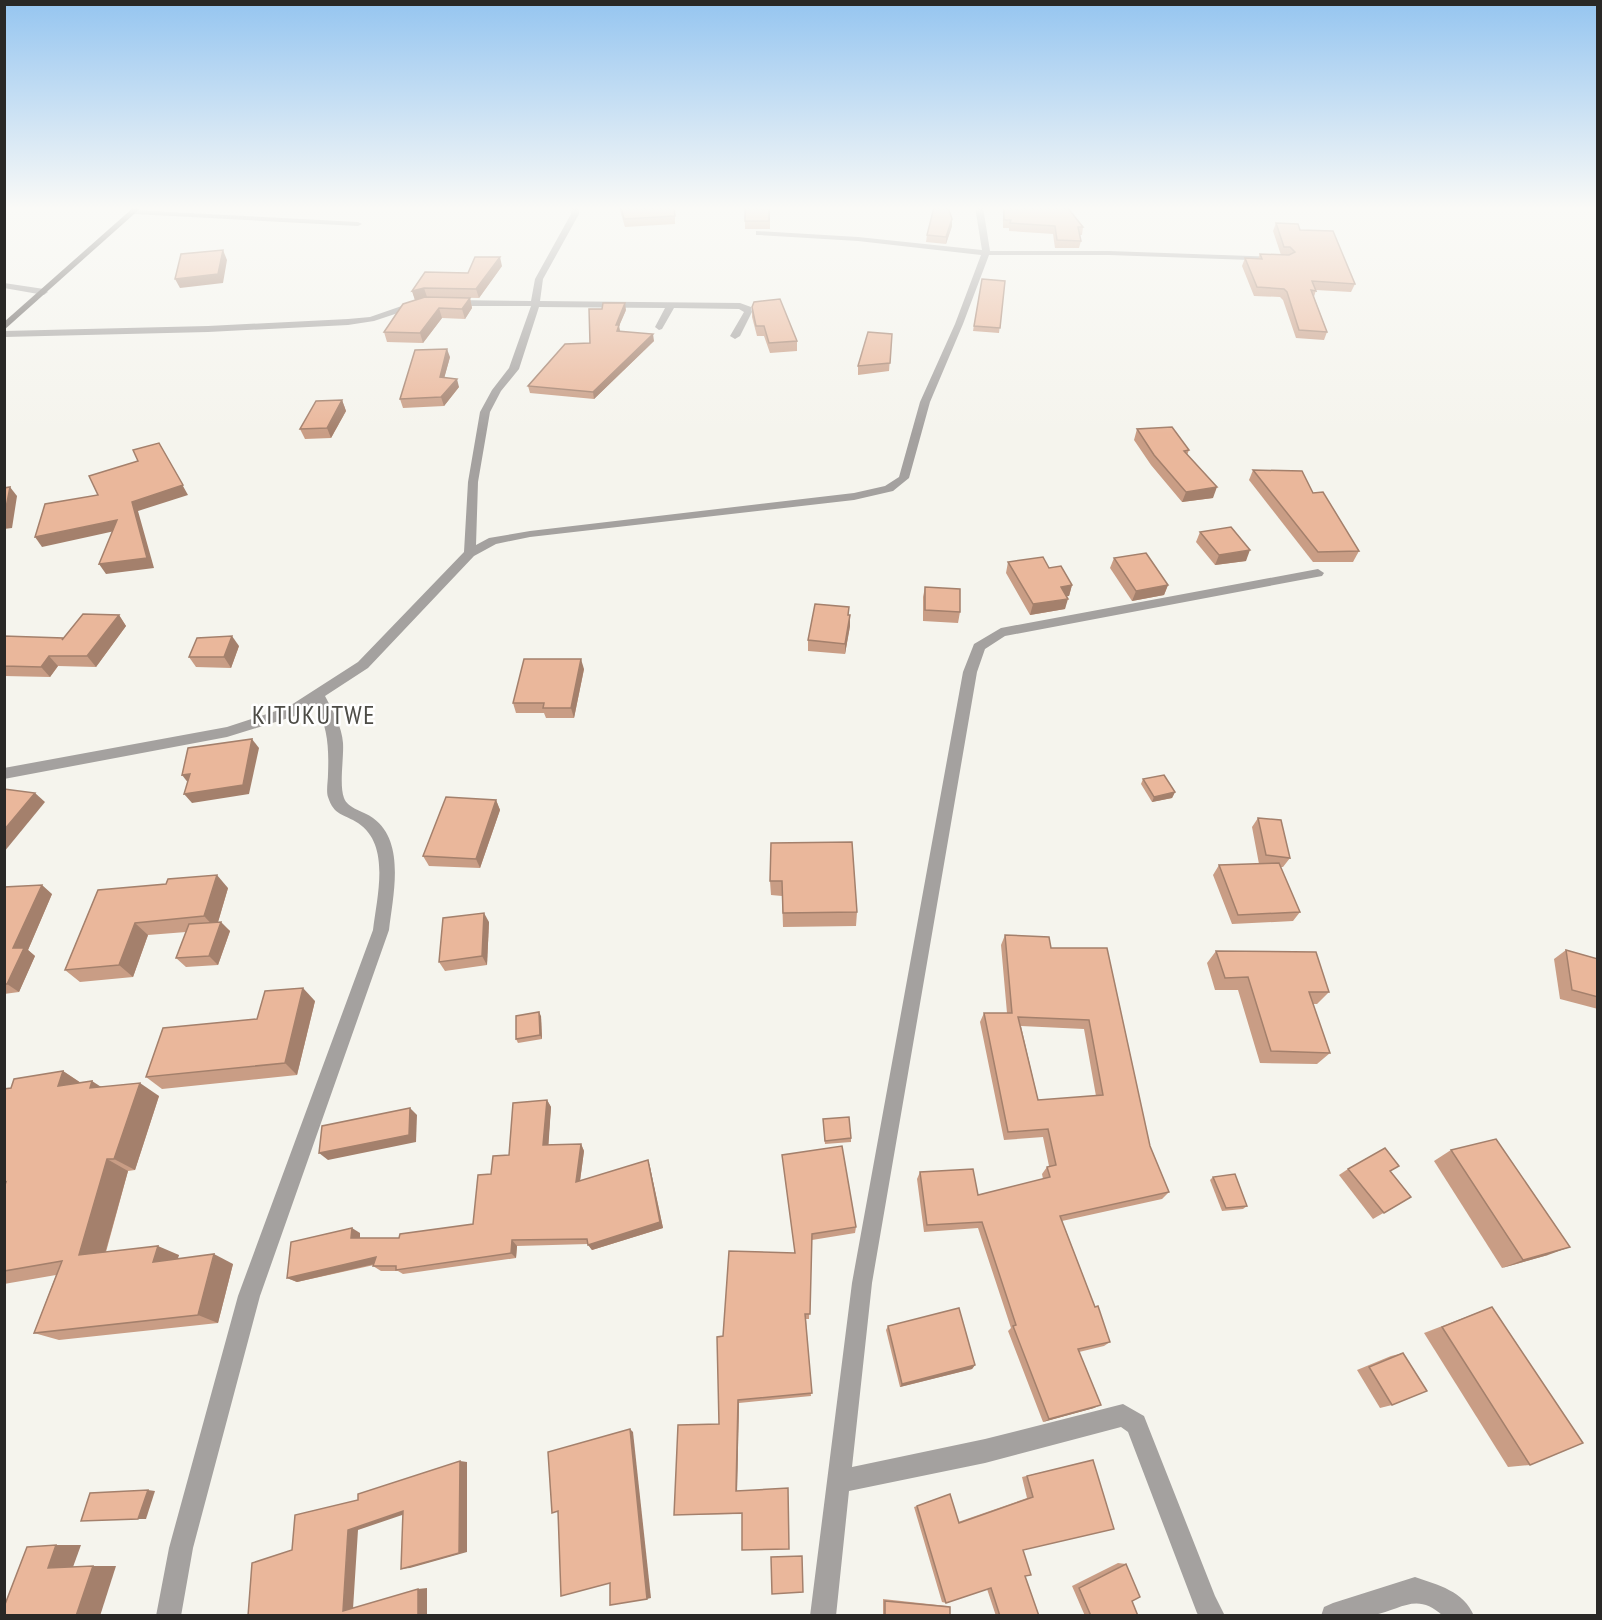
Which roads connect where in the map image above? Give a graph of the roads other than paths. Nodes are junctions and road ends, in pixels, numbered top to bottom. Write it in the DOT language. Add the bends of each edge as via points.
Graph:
graph roads {
  1 [pos="55,283"];
  2 [pos="538,283"];
  3 [pos="975,283"];
  4 [pos="4,285"];
  5 [pos="44,292"];
  6 [pos="427,302"];
  7 [pos="439,302"];
  8 [pos="534,304"];
  9 [pos="672,304"];
  10 [pos="4,327"];
  11 [pos="659,327"];
  12 [pos="4,334"];
  13 [pos="735,336"];
  14 [pos="470,553"];
  15 [pos="1318,573"];
  16 [pos="317,694"];
  17 [pos="4,774"];
  18 [pos="839,1481"];
  19 [pos="168,1616"];
  20 [pos="823,1616"];
  21 [pos="1213,1616"];
  22 [pos="1333,1616"];
  23 [pos="1462,1616"];
  1 -- 5 [label="main road"];
  2 -- 8 [label="street"];
  3 -- 14 [label="street" via="925,402 899,484 823,501 530,534 493,541"];
  4 -- 5 [label="street"];
  5 -- 10 [label="main road"];
  6 -- 12 [label="street" via="348,322 208,330"];
  7 -- 8 [label="street"];
  8 -- 9 [label="street"];
  8 -- 14 [label="street" via="514,369 485,412 472,482"];
  9 -- 11 [label="street"];
  9 -- 13 [label="street" via="733,305 748,309"];
  14 -- 16 [label="street" via="363,665"];
  15 -- 18 [label="street" via="1001,632 979,647 970,672 862,1283"];
  16 -- 17 [label="street" via="293,711 227,732"];
  16 -- 19 [label="street" via="336,740 335,796 342,809 377,829 384,846 387,874 381,930 249,1296 181,1548"];
  18 -- 20 [label="street"];
  18 -- 21 [label="street" via="985,1451 1123,1415 1136,1424"];
  22 -- 23 [label="street" via="1415,1589 1444,1599"];
}
